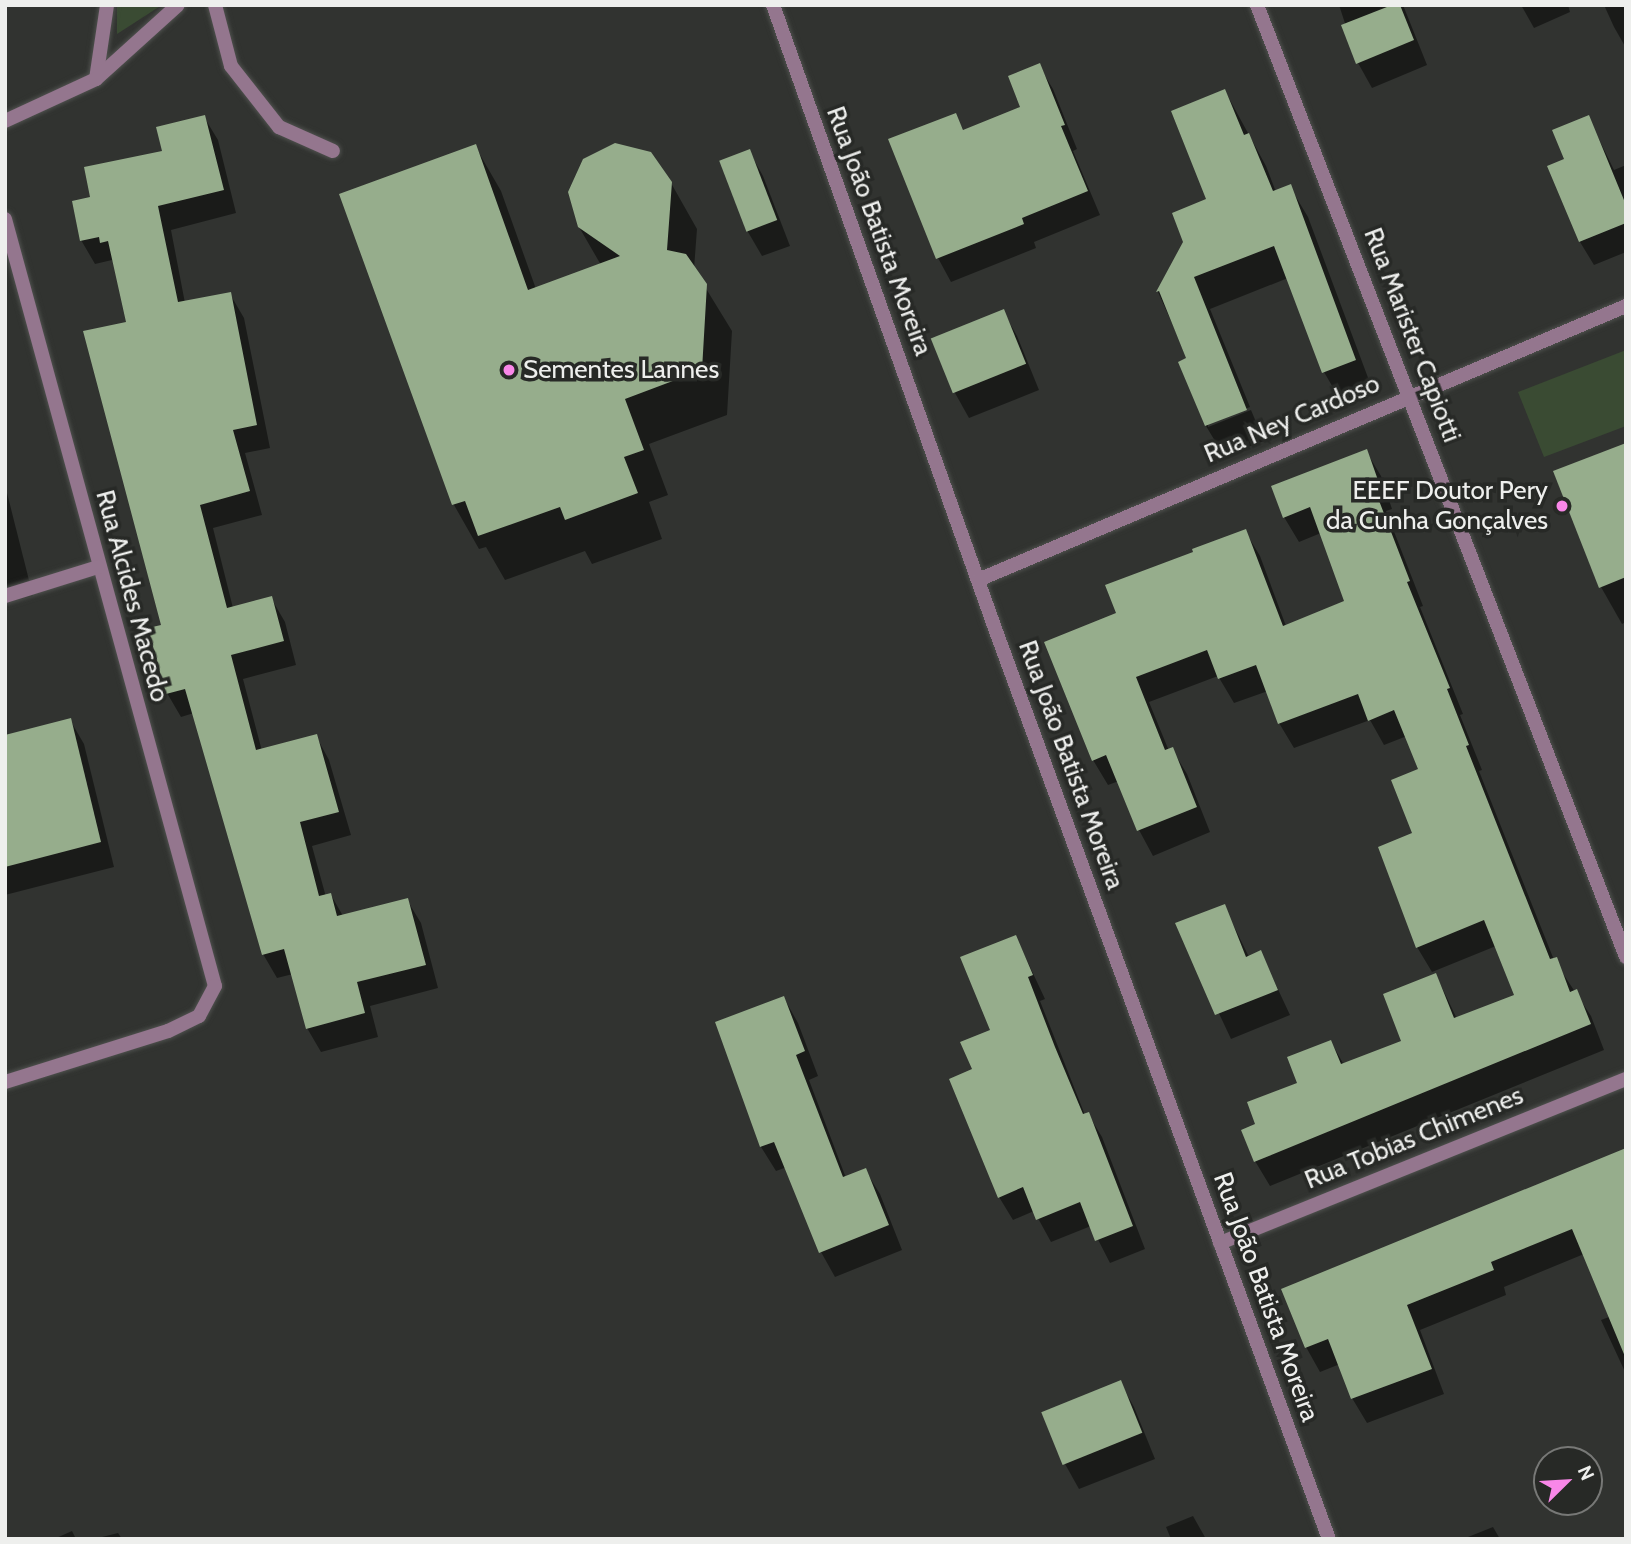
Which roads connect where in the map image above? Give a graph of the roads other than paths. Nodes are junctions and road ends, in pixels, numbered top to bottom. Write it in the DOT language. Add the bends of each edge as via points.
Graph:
graph roads {
  1 [pos="107,5"];
  2 [pos="178,5"];
  3 [pos="215,5"];
  4 [pos="773,5"];
  5 [pos="1256,5"];
  6 [pos="96,79"];
  7 [pos="5,121"];
  8 [pos="333,151"];
  9 [pos="5,219"];
  10 [pos="1626,306"];
  11 [pos="1409,396"];
  12 [pos="98,566"];
  13 [pos="978,580"];
  14 [pos="5,596"];
  15 [pos="1626,957"];
  16 [pos="1626,1079"];
  17 [pos="5,1082"];
  18 [pos="1220,1243"];
  19 [pos="1329,1539"];
  1 -- 6 [label="street"];
  2 -- 6 [label="street"];
  3 -- 8 [label="street" via="231,66 279,127"];
  4 -- 13 [label="street, Rua João Batista Moreira"];
  5 -- 11 [label="street, Rua Marister Capiotti"];
  6 -- 7 [label="street"];
  9 -- 12 [label="street, Rua Alcides Macedo"];
  10 -- 11 [label="street, Rua Ney Cardoso"];
  11 -- 13 [label="street, Rua Ney Cardoso"];
  11 -- 15 [label="street, Rua Marister Capiotti"];
  12 -- 14 [label="street"];
  12 -- 17 [label="street, Rua Alcides Macedo" via="215,986 199,1016 168,1031"];
  13 -- 18 [label="street, Rua João Batista Moreira"];
  16 -- 18 [label="street, Rua Tobias Chimenes"];
  18 -- 19 [label="street, Rua João Batista Moreira"];
}
